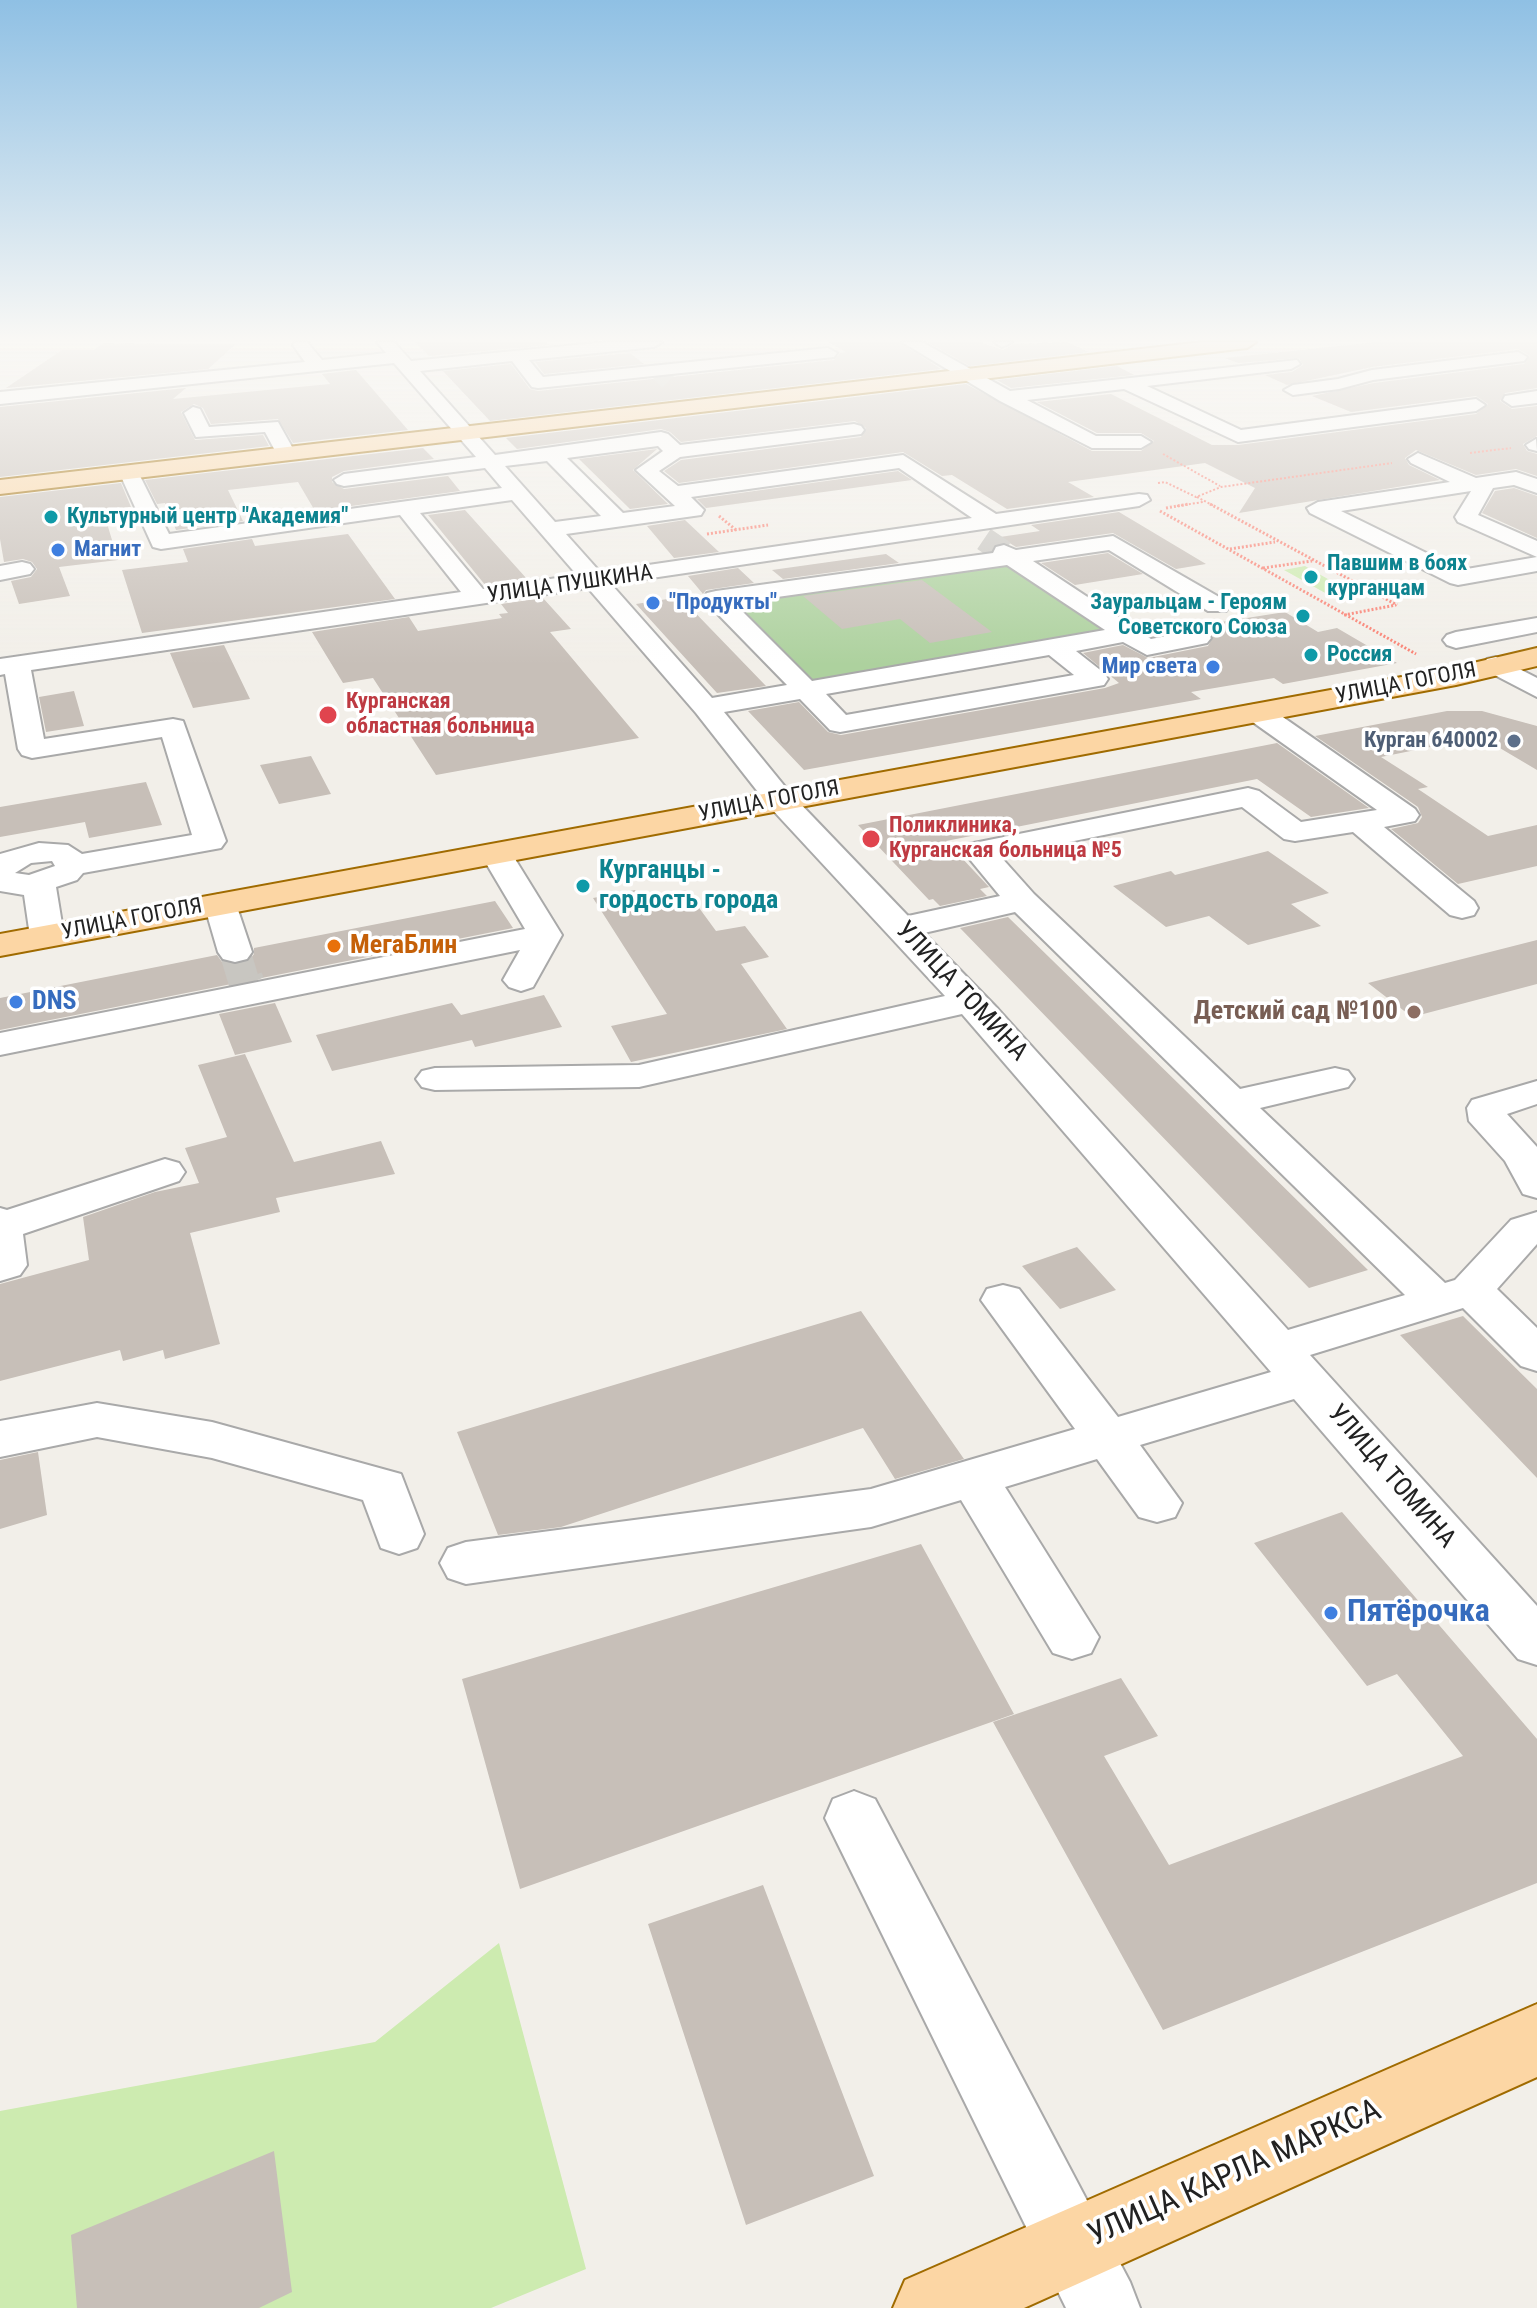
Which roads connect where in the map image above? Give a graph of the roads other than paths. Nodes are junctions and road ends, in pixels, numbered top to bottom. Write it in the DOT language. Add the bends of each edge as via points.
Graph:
graph roads {
  1 [pos="284,450"];
  2 [pos="322,450"];
  3 [pos="478,450"];
  4 [pos="615,450"];
  5 [pos="665,450"];
  6 [pos="286,454"];
  7 [pos="552,454"];
  8 [pos="1418,459"];
  9 [pos="488,461"];
  10 [pos="129,472"];
  11 [pos="344,480"];
  12 [pos="1470,484"];
  13 [pos="0,487"];
  14 [pos="1537,487"];
  15 [pos="515,493"];
  16 [pos="673,493"];
  17 [pos="1148,504"];
  18 [pos="405,508"];
  19 [pos="618,520"];
  20 [pos="550,529"];
  21 [pos="998,542"];
  22 [pos="1537,550"];
  23 [pos="1537,564"];
  24 [pos="597,581"];
  25 [pos="478,598"];
  26 [pos="1217,606"];
  27 [pos="1537,625"];
  28 [pos="1127,634"];
  29 [pos="1198,638"];
  30 [pos="1456,640"];
  31 [pos="1054,646"];
  32 [pos="1537,657"];
  33 [pos="1496,665"];
  34 [pos="8,666"];
  35 [pos="929,668"];
  36 [pos="1537,689"];
  37 [pos="806,690"];
  38 [pos="968,701"];
  39 [pos="706,707"];
  40 [pos="1257,712"];
  41 [pos="780,800"];
  42 [pos="1359,822"];
  43 [pos="496,853"];
  44 [pos="72,865"];
  45 [pos="0,872"];
  46 [pos="39,884"];
  47 [pos="1022,901"];
  48 [pos="220,904"];
  49 [pos="1462,908"];
  50 [pos="901,928"];
  51 [pos="545,935"];
  52 [pos="47,936"];
  53 [pos="0,945"];
  54 [pos="235,952"];
  55 [pos="521,980"];
  56 [pos="970,1001"];
  57 [pos="0,1044"];
  58 [pos="435,1079"];
  59 [pos="1335,1079"];
  60 [pos="1537,1092"];
  61 [pos="1231,1103"];
  62 [pos="165,1172"];
  63 [pos="1535,1179"];
  64 [pos="0,1225"];
  65 [pos="1537,1226"];
  66 [pos="0,1267"];
  67 [pos="1454,1296"];
  68 [pos="1003,1300"];
  69 [pos="1537,1355"];
  70 [pos="1291,1364"];
  71 [pos="1109,1437"];
  72 [pos="0,1439"];
  73 [pos="973,1477"];
  74 [pos="1157,1503"];
  75 [pos="399,1534"];
  76 [pos="466,1563"];
  77 [pos="1072,1637"];
  78 [pos="1537,1643"];
  79 [pos="854,1818"];
  80 [pos="1537,2040"];
  81 [pos="1088,2277"];
  82 [pos="933,2308"];
  1 -- 6 [label="street"];
  2 -- 6 [label="main road"];
  3 -- 9 [label="street, УЛИЦА ТОМИНА"];
  4 -- 7 [label="street"];
  5 -- 16 [label="street" via="646,470"];
  6 -- 10 [label="main road"];
  7 -- 9 [label="street"];
  7 -- 19 [label="street"];
  8 -- 12 [label="street"];
  9 -- 11 [label="street"];
  9 -- 15 [label="street, УЛИЦА ТОМИНА"];
  10 -- 13 [label="main road"];
  10 -- 18 [label="street" via="161,542"];
  12 -- 14 [label="street" via="1516,478"];
  12 -- 22 [label="street" via="1483,489 1466,517"];
  12 -- 23 [label="street" via="1318,508 1458,578"];
  15 -- 18 [label="street"];
  15 -- 20 [label="street, УЛИЦА ТОМИНА"];
  16 -- 19 [label="street" via="693,510"];
  16 -- 21 [label="street" via="903,461"];
  17 -- 21 [label="street, УЛИЦА ПУШКИНА"];
  18 -- 25 [label="street"];
  19 -- 20 [label="street"];
  20 -- 24 [label="street, УЛИЦА ТОМИНА"];
  21 -- 24 [label="street, УЛИЦА ПУШКИНА" via="965,526"];
  21 -- 26 [label="street" via="1113,543"];
  21 -- 28 [label="street"];
  21 -- 37 [label="street" via="716,598"];
  24 -- 25 [label="street, УЛИЦА ПУШКИНА"];
  24 -- 39 [label="street, УЛИЦА ТОМИНА"];
  25 -- 34 [label="street, УЛИЦА ПУШКИНА"];
  27 -- 30 [label="street"];
  28 -- 29 [label="street" via="1147,647"];
  28 -- 31 [label="street"];
  31 -- 35 [label="street"];
  31 -- 38 [label="street" via="1095,679"];
  32 -- 33 [label="main road, УЛИЦА ГОГОЛЯ"];
  33 -- 36 [label="street"];
  33 -- 40 [label="main road, УЛИЦА ГОГОЛЯ"];
  34 -- 44 [label="street" via="32,749 173,727 210,841"];
  35 -- 37 [label="street"];
  35 -- 38 [label="street"];
  37 -- 38 [label="street" via="840,724"];
  37 -- 39 [label="street"];
  39 -- 41 [label="street, УЛИЦА ТОМИНА"];
  40 -- 41 [label="main road, УЛИЦА ГОГОЛЯ"];
  40 -- 42 [label="street" via="1404,815"];
  41 -- 43 [label="main road, УЛИЦА ГОГОЛЯ"];
  41 -- 50 [label="street, УЛИЦА ТОМИНА"];
  42 -- 47 [label="street" via="1295,832 1248,797 979,851"];
  42 -- 49 [label="street"];
  43 -- 48 [label="main road, УЛИЦА ГОГОЛЯ"];
  43 -- 51 [label="street"];
  44 -- 45 [label="street" via="69,857 57,852 39,852 6,863"];
  44 -- 46 [label="street"];
  45 -- 46 [label="street" via="2,880 14,885"];
  46 -- 52 [label="street"];
  47 -- 50 [label="street"];
  47 -- 61 [label="street"];
  48 -- 52 [label="main road, УЛИЦА ГОГОЛЯ"];
  48 -- 54 [label="street"];
  50 -- 56 [label="street, УЛИЦА ТОМИНА"];
  51 -- 55 [label="street"];
  51 -- 57 [label="street" via="247,989"];
  52 -- 53 [label="main road, УЛИЦА ГОГОЛЯ"];
  56 -- 58 [label="street" via="639,1076"];
  56 -- 70 [label="street, УЛИЦА ТОМИНА"];
  59 -- 61 [label="street"];
  60 -- 63 [label="street" via="1486,1108 1489,1121 1523,1156"];
  61 -- 67 [label="street"];
  62 -- 64 [label="street"];
  64 -- 66 [label="street" via="5,1265"];
  65 -- 67 [label="street" via="1526,1230"];
  67 -- 69 [label="street"];
  67 -- 70 [label="street"];
  68 -- 71 [label="street"];
  70 -- 71 [label="street"];
  70 -- 78 [label="street, УЛИЦА ТОМИНА"];
  71 -- 73 [label="street"];
  71 -- 74 [label="street"];
  72 -- 75 [label="street" via="97,1420 212,1440 384,1487"];
  73 -- 76 [label="street" via="871,1508"];
  73 -- 77 [label="street"];
  79 -- 81 [label="street"];
  80 -- 81 [label="main road, УЛИЦА КАРЛА МАРКСА"];
  81 -- 82 [label="main road, УЛИЦА КАРЛА МАРКСА"];
}
